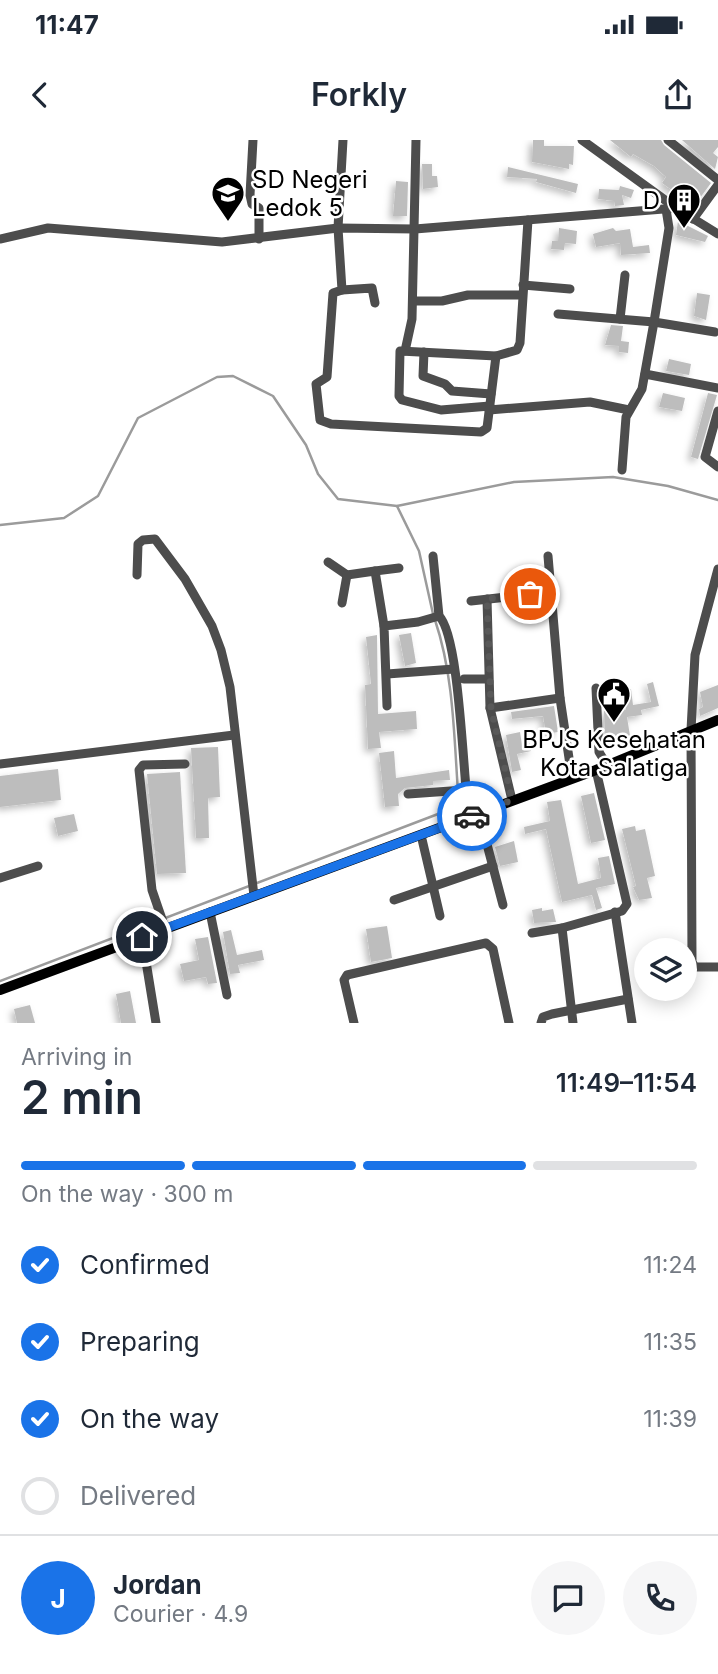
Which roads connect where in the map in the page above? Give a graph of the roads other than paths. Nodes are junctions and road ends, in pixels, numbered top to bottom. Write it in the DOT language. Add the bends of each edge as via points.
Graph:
graph roads {
  1 [pos="253,140"];
  2 [pos="343,140"];
  3 [pos="416,140"];
  4 [pos="582,140"];
  5 [pos="668,140"];
  6 [pos="718,180"];
  7 [pos="718,185"];
  8 [pos="671,209"];
  9 [pos="693,219"];
  10 [pos="528,220"];
  11 [pos="338,228"];
  12 [pos="415,229"];
  13 [pos="718,234"];
  14 [pos="0,239"];
  15 [pos="259,239"];
  16 [pos="625,275"];
  17 [pos="570,289"];
  18 [pos="342,290"];
  19 [pos="522,290"];
  20 [pos="413,301"];
  21 [pos="376,303"];
  22 [pos="558,314"];
  23 [pos="620,319"];
  24 [pos="654,322"];
  25 [pos="715,332"];
  26 [pos="398,351"];
  27 [pos="424,352"];
  28 [pos="496,356"];
  29 [pos="645,374"];
  30 [pos="718,388"];
  31 [pos="491,394"];
  32 [pos="490,408"];
  33 [pos="629,410"];
  34 [pos="718,411"];
  35 [pos="718,467"];
  36 [pos="622,470"];
  37 [pos="433,556"];
  38 [pos="548,556"];
  39 [pos="328,562"];
  40 [pos="399,568"];
  41 [pos="718,569"];
  42 [pos="375,571"];
  43 [pos="137,575"];
  44 [pos="347,575"];
  45 [pos="551,592"];
  46 [pos="487,599"];
  47 [pos="471,601"];
  48 [pos="342,603"];
  49 [pos="434,618"];
  50 [pos="384,626"];
  51 [pos="448,670"];
  52 [pos="387,674"];
  53 [pos="464,679"];
  54 [pos="488,679"];
  55 [pos="596,688"];
  56 [pos="560,698"];
  57 [pos="387,706"];
  58 [pos="491,708"];
  59 [pos="718,720"];
  60 [pos="691,730"];
  61 [pos="234,734"];
  62 [pos="0,764"];
  63 [pos="185,764"];
  64 [pos="601,768"];
  65 [pos="572,778"];
  66 [pos="458,790"];
  67 [pos="408,794"];
  68 [pos="512,800"];
  69 [pos="474,815"];
  70 [pos="421,835"];
  71 [pos="38,866"];
  72 [pos="493,866"];
  73 [pos="0,878"];
  74 [pos="433,886"];
  75 [pos="254,894"];
  76 [pos="394,900"];
  77 [pos="503,905"];
  78 [pos="210,912"];
  79 [pos="615,912"];
  80 [pos="440,916"];
  81 [pos="163,926"];
  82 [pos="562,928"];
  83 [pos="532,933"];
  84 [pos="142,937"];
  85 [pos="718,967"];
  86 [pos="0,989"];
  87 [pos="227,995"];
  88 [pos="628,999"];
  89 [pos="571,1009"];
  90 [pos="156,1023"];
  91 [pos="354,1023"];
  92 [pos="509,1023"];
  93 [pos="541,1023"];
  94 [pos="573,1023"];
  95 [pos="632,1023"];
  1 -- 15 [label="street" via="250,195 259,208"];
  2 -- 11 [label="street"];
  3 -- 12 [label="street"];
  4 -- 8 [label="street"];
  5 -- 6 [label="street"];
  7 -- 9 [label="street"];
  8 -- 9 [label="street"];
  8 -- 10 [label="street"];
  8 -- 24 [label="street"];
  9 -- 13 [label="street"];
  10 -- 12 [label="street"];
  10 -- 19 [label="street"];
  11 -- 12 [label="street"];
  11 -- 15 [label="street"];
  11 -- 18 [label="street"];
  12 -- 20 [label="street"];
  14 -- 15 [label="street" via="48,228 222,242"];
  16 -- 23 [label="street"];
  17 -- 19 [label="street"];
  18 -- 21 [label="street" via="372,289"];
  18 -- 32 [label="street" via="333,294 327,377 316,384 320,420 331,425 481,432 487,428"];
  19 -- 20 [label="street"];
  19 -- 28 [label="street" via="520,343 512,354"];
  20 -- 26 [label="street"];
  22 -- 23 [label="street"];
  23 -- 24 [label="street"];
  24 -- 25 [label="street"];
  24 -- 29 [label="street"];
  26 -- 27 [label="street"];
  26 -- 32 [label="street" via="402,400 441,410"];
  27 -- 28 [label="street"];
  27 -- 31 [label="street" via="423,376 452,391"];
  28 -- 31 [label="street"];
  29 -- 30 [label="street"];
  29 -- 33 [label="street" via="639,400"];
  31 -- 32 [label="street"];
  32 -- 33 [label="street" via="590,402"];
  33 -- 36 [label="street"];
  34 -- 35 [label="street" via="705,457"];
  37 -- 49 [label="street"];
  38 -- 45 [label="street"];
  39 -- 44 [label="street"];
  40 -- 42 [label="street"];
  41 -- 60 [label="street" via="695,654"];
  42 -- 44 [label="street"];
  42 -- 50 [label="street"];
  43 -- 61 [label="street" via="138,544 155,539 170,555 212,626 230,687"];
  44 -- 48 [label="street"];
  45 -- 46 [label="street"];
  45 -- 56 [label="street"];
  46 -- 47 [label="street"];
  46 -- 54 [label="street"];
  49 -- 50 [label="street"];
  49 -- 51 [label="street" via="447,626"];
  50 -- 52 [label="street"];
  51 -- 52 [label="street"];
  51 -- 66 [label="street"];
  52 -- 57 [label="street"];
  53 -- 54 [label="street"];
  54 -- 58 [label="street"];
  55 -- 64 [label="street"];
  56 -- 58 [label="street"];
  56 -- 65 [label="street"];
  58 -- 68 [label="street"];
  59 -- 60 [label="main road"];
  60 -- 64 [label="main road"];
  60 -- 85 [label="street" via="692,962 695,967"];
  61 -- 62 [label="street"];
  61 -- 75 [label="street"];
  63 -- 81 [label="street" via="143,765 139,770 146,847"];
  64 -- 65 [label="main road"];
  64 -- 79 [label="street" via="627,904"];
  65 -- 68 [label="main road"];
  66 -- 67 [label="street"];
  66 -- 69 [label="street"];
  68 -- 69 [label="main road"];
  69 -- 70 [label="main road"];
  69 -- 72 [label="street"];
  70 -- 74 [label="street"];
  70 -- 75 [label="main road"];
  71 -- 73 [label="street"];
  72 -- 74 [label="street"];
  72 -- 77 [label="street"];
  74 -- 76 [label="street"];
  74 -- 80 [label="street"];
  75 -- 78 [label="main road"];
  78 -- 81 [label="main road"];
  78 -- 87 [label="street"];
  79 -- 82 [label="street"];
  79 -- 88 [label="street"];
  81 -- 84 [label="main road"];
  82 -- 83 [label="street"];
  82 -- 89 [label="street"];
  84 -- 86 [label="main road"];
  84 -- 90 [label="street"];
  88 -- 89 [label="street"];
  88 -- 95 [label="street"];
  89 -- 93 [label="street" via="543,1017"];
  89 -- 94 [label="street"];
  91 -- 92 [label="street" via="344,980 347,975 486,943 494,948"];
}
